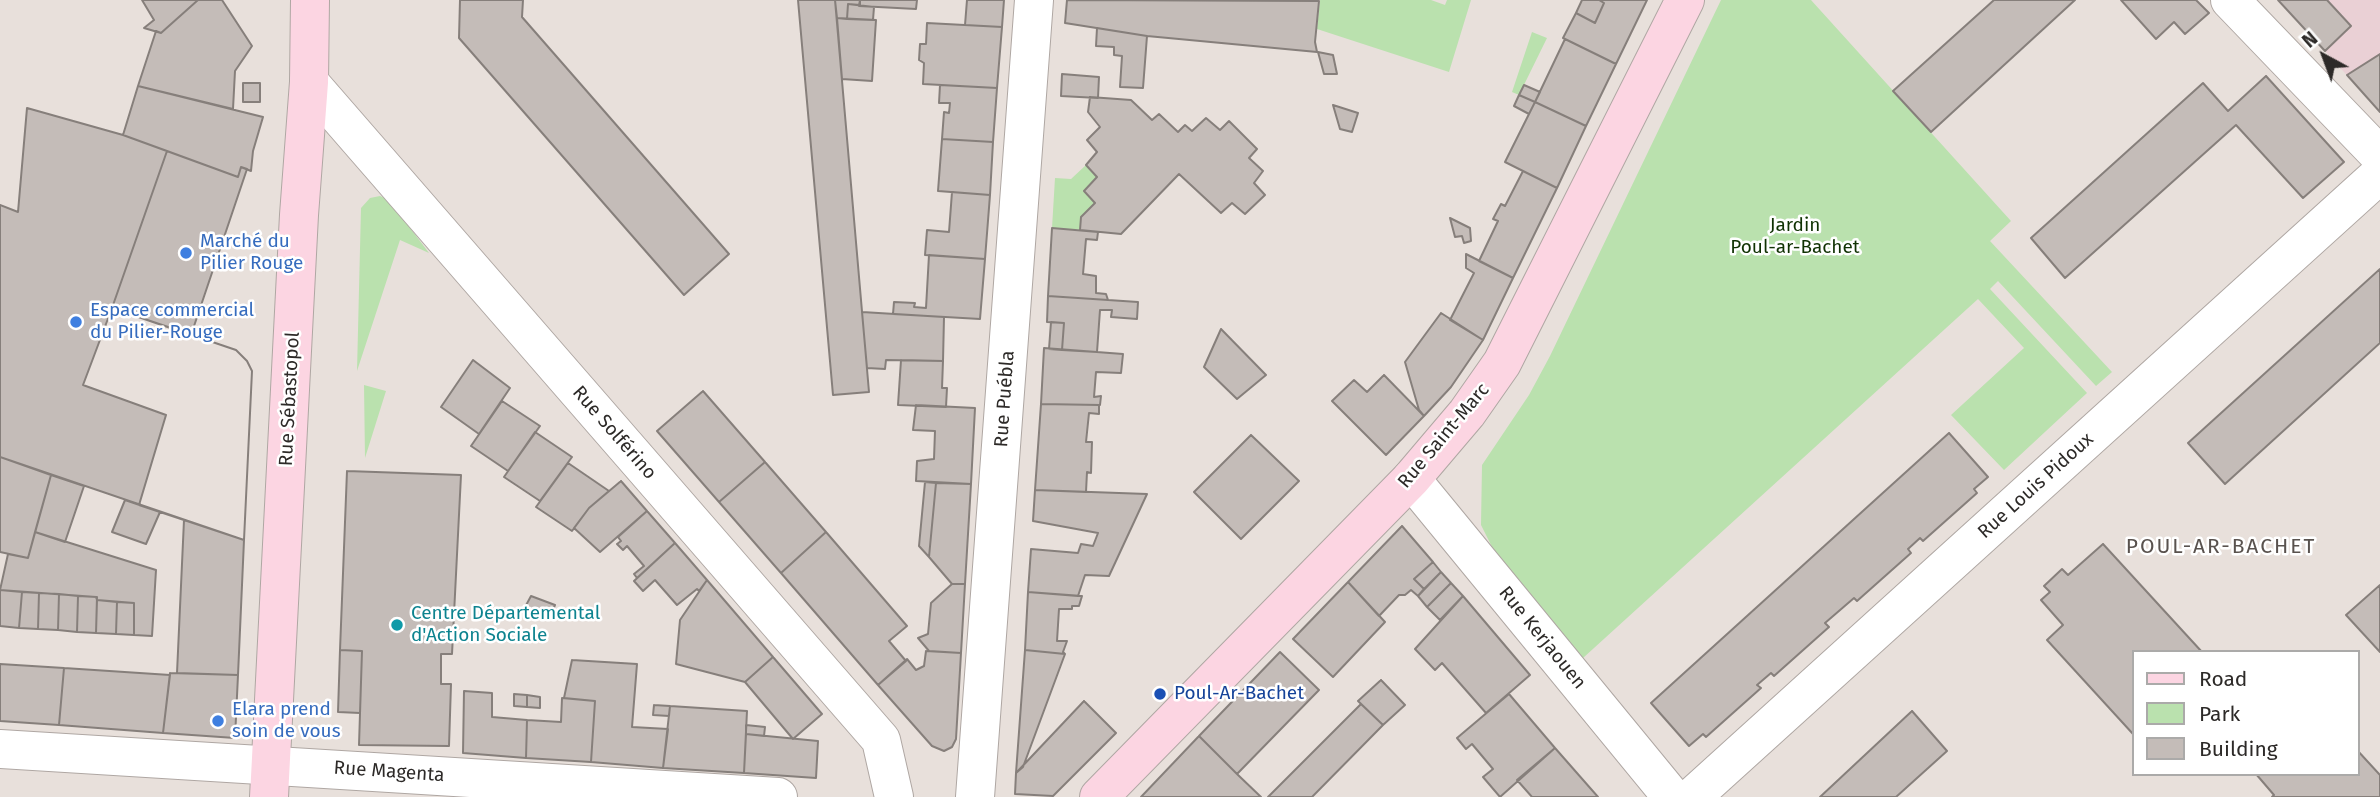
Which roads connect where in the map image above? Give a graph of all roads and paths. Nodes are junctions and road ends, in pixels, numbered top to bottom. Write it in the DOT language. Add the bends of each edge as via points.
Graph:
graph roads {
  1 [pos="310,0"];
  2 [pos="1034,0"];
  3 [pos="1685,0"];
  4 [pos="2230,0"];
  5 [pos="309,82"];
  6 [pos="2380,156"];
  7 [pos="2380,174"];
  8 [pos="1411,479"];
  9 [pos="0,748"];
  10 [pos="271,780"];
  11 [pos="778,797"];
  12 [pos="894,797"];
  13 [pos="975,797"];
  14 [pos="1099,797"];
  15 [pos="1672,797"];
  16 [pos="1692,797"];
  1 -- 5 [label="street, Rue Sébastopol"];
  2 -- 13 [label="street, Rue Puébla"];
  3 -- 8 [label="street, Rue Saint-Marc" via="1502,363"];
  4 -- 6 [label="street"];
  5 -- 10 [label="street, Rue Sébastopol"];
  5 -- 12 [label="street, Rue Solférino" via="881,740"];
  7 -- 16 [label="street, Rue Louis Pidoux"];
  8 -- 14 [label="street, Rue Saint-Marc"];
  8 -- 15 [label="street, Rue Kerjaouen"];
  9 -- 10 [label="street, Rue Magenta"];
  10 -- 11 [label="street, Rue Magenta"];
}
